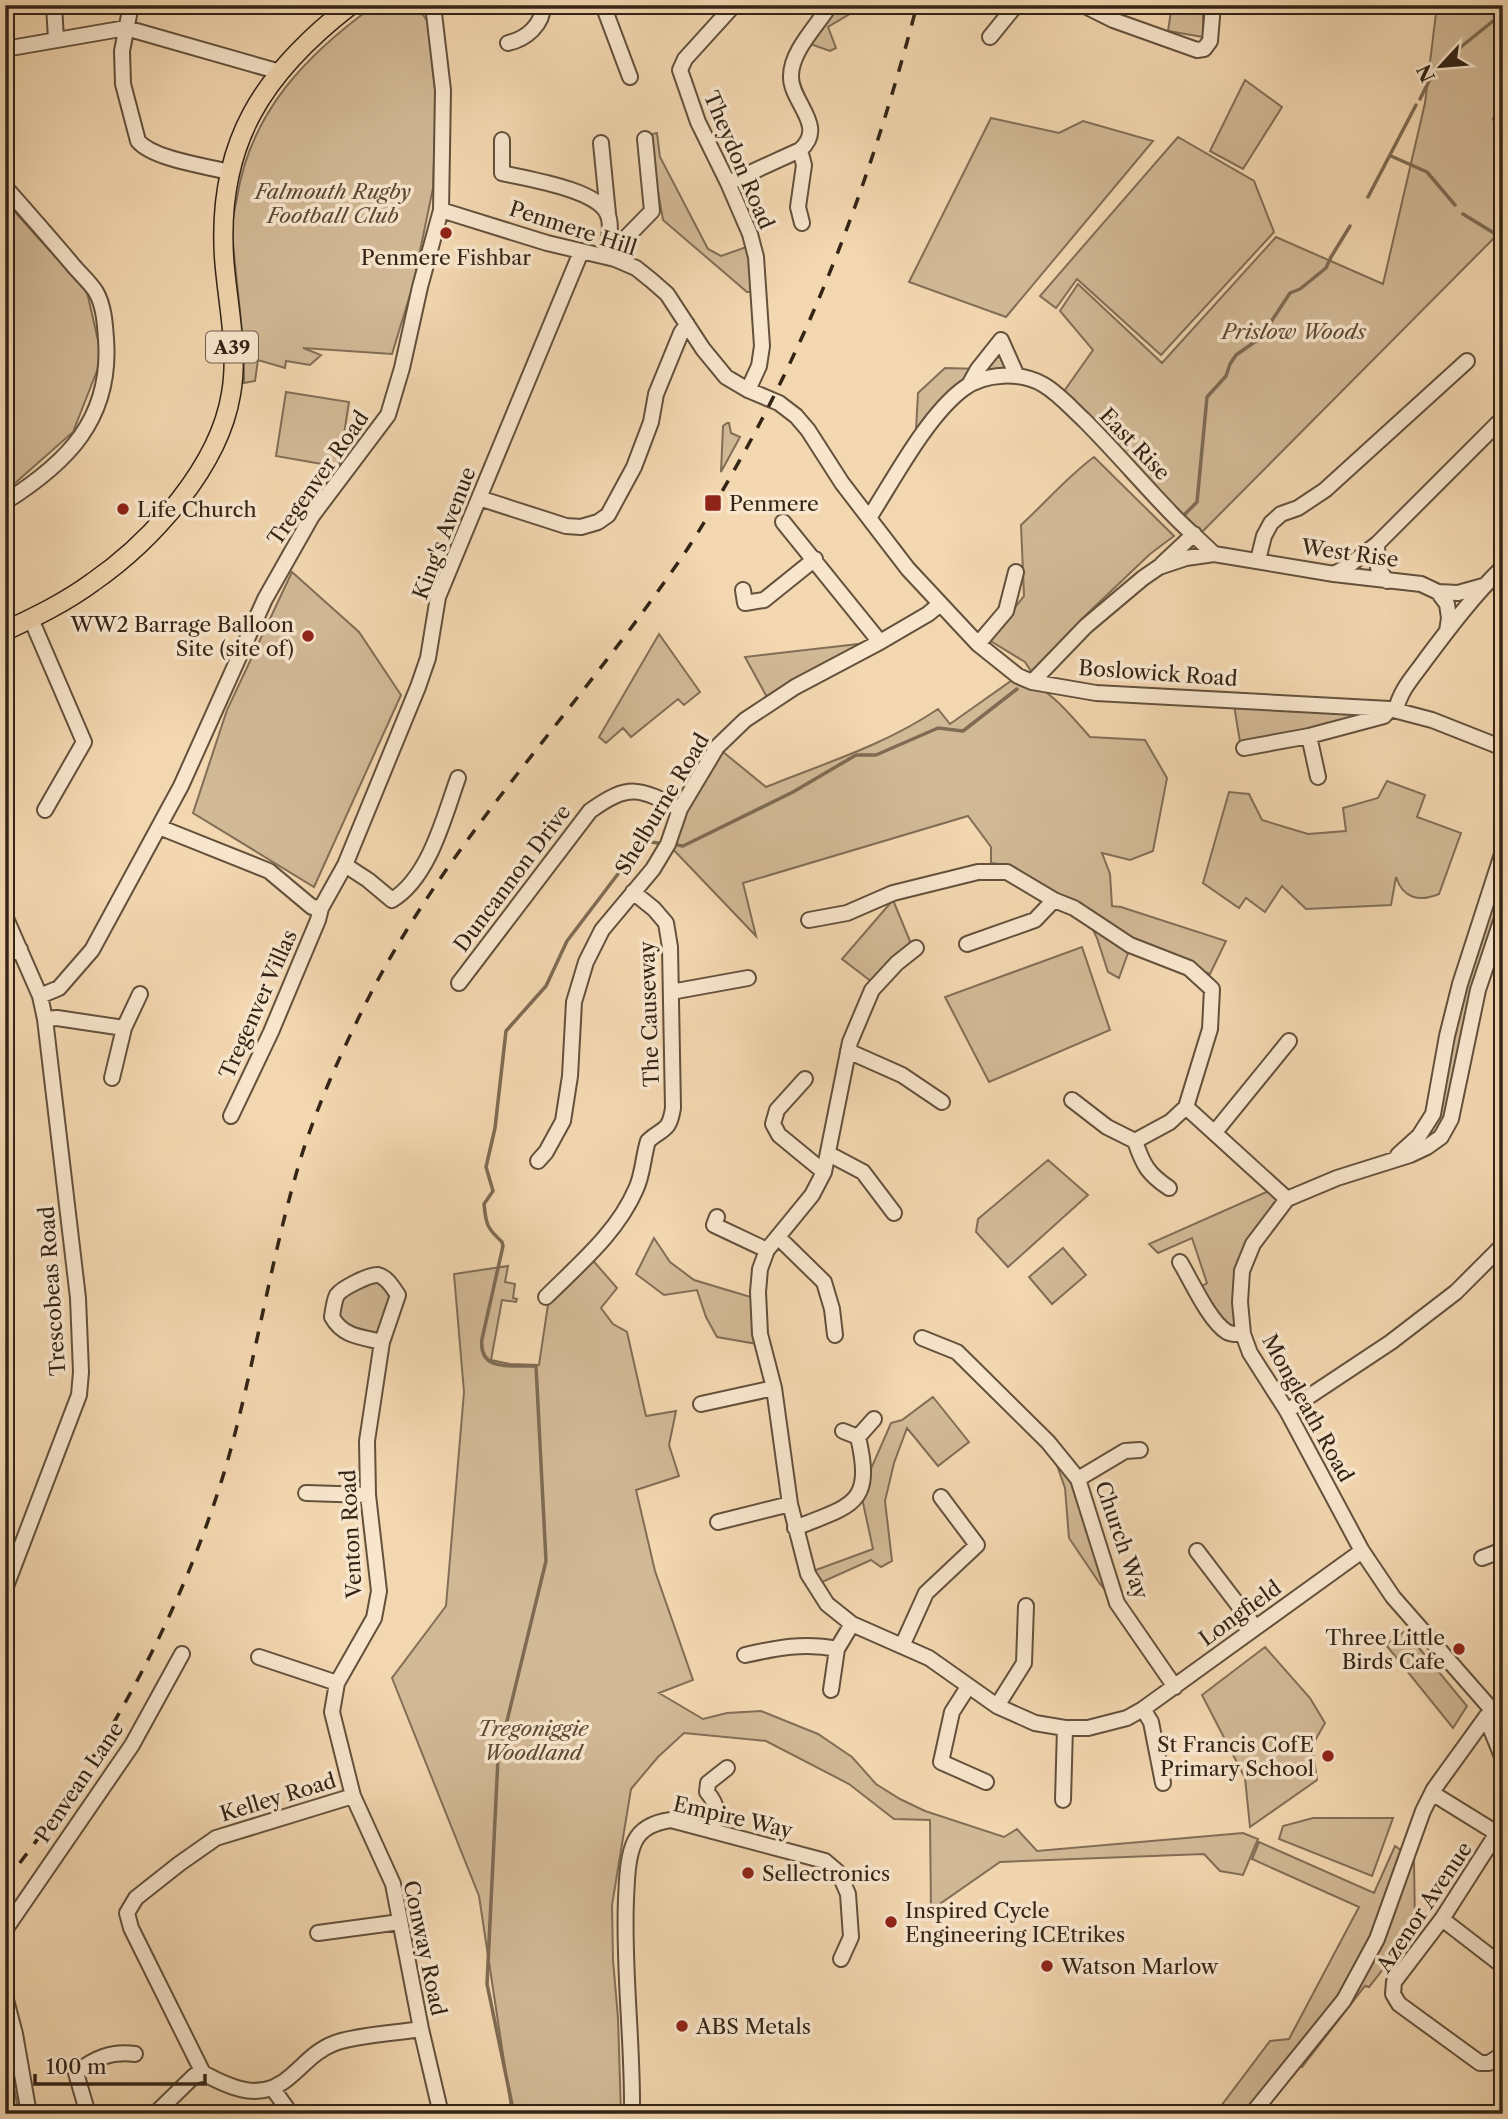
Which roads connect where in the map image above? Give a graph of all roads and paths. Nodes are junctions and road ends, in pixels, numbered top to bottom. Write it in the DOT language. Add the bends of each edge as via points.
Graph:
graph roads {
  1 [pos="54,5"];
  2 [pos="131,5"];
  3 [pos="351,5"];
  4 [pos="433,5"];
  5 [pos="543,5"];
  6 [pos="603,5"];
  7 [pos="734,5"];
  8 [pos="830,5"];
  9 [pos="1016,5"];
  10 [pos="1083,5"];
  11 [pos="1213,5"];
  12 [pos="126,28"];
  13 [pos="990,37"];
  14 [pos="55,39"];
  15 [pos="508,43"];
  16 [pos="5,49"];
  17 [pos="279,72"];
  18 [pos="630,77"];
  19 [pos="645,139"];
  20 [pos="502,140"];
  21 [pos="601,143"];
  22 [pos="800,150"];
  23 [pos="229,172"];
  24 [pos="728,183"];
  25 [pos="5,187"];
  26 [pos="441,210"];
  27 [pos="608,215"];
  28 [pos="802,223"];
  29 [pos="581,252"];
  30 [pos="610,257"];
  31 [pos="687,324"];
  32 [pos="1467,361"];
  33 [pos="1017,376"];
  34 [pos="969,385"];
  35 [pos="748,390"];
  36 [pos="765,396"];
  37 [pos="1503,418"];
  38 [pos="479,498"];
  39 [pos="5,502"];
  40 [pos="869,518"];
  41 [pos="783,522"];
  42 [pos="1194,534"];
  43 [pos="1377,544"];
  44 [pos="1214,554"];
  45 [pos="815,559"];
  46 [pos="1258,560"];
  47 [pos="1159,567"];
  48 [pos="1503,567"];
  49 [pos="1016,572"];
  50 [pos="1334,574"];
  51 [pos="1387,581"];
  52 [pos="1483,586"];
  53 [pos="743,590"];
  54 [pos="1438,592"];
  55 [pos="940,604"];
  56 [pos="31,619"];
  57 [pos="5,631"];
  58 [pos="1447,631"];
  59 [pos="880,642"];
  60 [pos="978,644"];
  61 [pos="1032,682"];
  62 [pos="1393,710"];
  63 [pos="1309,736"];
  64 [pos="1244,748"];
  65 [pos="1503,748"];
  66 [pos="1318,777"];
  67 [pos="458,778"];
  68 [pos="680,809"];
  69 [pos="45,810"];
  70 [pos="159,827"];
  71 [pos="1503,851"];
  72 [pos="345,865"];
  73 [pos="634,892"];
  74 [pos="1054,900"];
  75 [pos="321,908"];
  76 [pos="1503,915"];
  77 [pos="5,916"];
  78 [pos="809,920"];
  79 [pos="967,944"];
  80 [pos="916,948"];
  81 [pos="20,949"];
  82 [pos="5,956"];
  83 [pos="748,978"];
  84 [pos="459,983"];
  85 [pos="671,992"];
  86 [pos="140,994"];
  87 [pos="40,996"];
  88 [pos="45,1019"];
  89 [pos="124,1028"];
  90 [pos="1289,1041"];
  91 [pos="848,1051"];
  92 [pos="112,1077"];
  93 [pos="805,1079"];
  94 [pos="1072,1100"];
  95 [pos="942,1102"];
  96 [pos="1186,1107"];
  97 [pos="231,1116"];
  98 [pos="1215,1132"];
  99 [pos="1135,1141"];
  100 [pos="829,1154"];
  101 [pos="1394,1158"];
  102 [pos="538,1161"];
  103 [pos="824,1172"];
  104 [pos="1169,1188"];
  105 [pos="1287,1199"];
  106 [pos="894,1213"];
  107 [pos="718,1217"];
  108 [pos="778,1237"];
  109 [pos="1503,1245"];
  110 [pos="767,1250"];
  111 [pos="1180,1262"];
  112 [pos="546,1297"];
  113 [pos="1243,1334"];
  114 [pos="835,1335"];
  115 [pos="922,1338"];
  116 [pos="383,1342"];
  117 [pos="774,1388"];
  118 [pos="701,1404"];
  119 [pos="1287,1411"];
  120 [pos="874,1419"];
  121 [pos="843,1432"];
  122 [pos="858,1437"];
  123 [pos="1140,1450"];
  124 [pos="1078,1479"];
  125 [pos="306,1493"];
  126 [pos="368,1495"];
  127 [pos="941,1497"];
  128 [pos="790,1504"];
  129 [pos="718,1522"];
  130 [pos="795,1528"];
  131 [pos="12,1549"];
  132 [pos="1503,1549"];
  133 [pos="1362,1550"];
  134 [pos="1197,1552"];
  135 [pos="1482,1558"];
  136 [pos="5,1590"];
  137 [pos="1026,1606"];
  138 [pos="852,1623"];
  139 [pos="1255,1627"];
  140 [pos="902,1646"];
  141 [pos="837,1649"];
  142 [pos="181,1654"];
  143 [pos="745,1655"];
  144 [pos="259,1657"];
  145 [pos="337,1684"];
  146 [pos="968,1687"];
  147 [pos="1175,1688"];
  148 [pos="831,1690"];
  149 [pos="997,1706"];
  150 [pos="1143,1709"];
  151 [pos="1494,1710"];
  152 [pos="1065,1728"];
  153 [pos="1503,1759"];
  154 [pos="727,1768"];
  155 [pos="986,1783"];
  156 [pos="1163,1783"];
  157 [pos="1432,1793"];
  158 [pos="353,1796"];
  159 [pos="1063,1800"];
  160 [pos="712,1831"];
  161 [pos="1500,1835"];
  162 [pos="1442,1919"];
  163 [pos="400,1922"];
  164 [pos="5,1930"];
  165 [pos="318,1933"];
  166 [pos="841,1959"];
  167 [pos="1503,1961"];
  168 [pos="5,1996"];
  169 [pos="421,2029"];
  170 [pos="135,2054"];
  171 [pos="1503,2054"];
  172 [pos="203,2073"];
  173 [pos="273,2089"];
  174 [pos="29,2114"];
  175 [pos="88,2114"];
  176 [pos="155,2114"];
  177 [pos="291,2114"];
  178 [pos="441,2114"];
  179 [pos="632,2114"];
  180 [pos="1252,2114"];
  1 -- 14 [label="street"];
  2 -- 12 [label="street"];
  3 -- 17 [label="main road, A39"];
  4 -- 26 [label="street, Tregenver Road" via="443,90"];
  5 -- 15 [label="street" via="541,18 531,31"];
  6 -- 18 [label="street"];
  7 -- 24 [label="street, Theydon Road" via="680,70 698,122"];
  8 -- 22 [label="street" via="794,61 791,80 811,128 809,141"];
  9 -- 13 [label="street"];
  10 -- 11 [label="street" via="1197,50 1210,41"];
  12 -- 14 [label="street"];
  12 -- 17 [label="street"];
  12 -- 23 [label="street" via="123,84 138,141 164,155"];
  14 -- 16 [label="street"];
  17 -- 23 [label="main road, A39" via="248,118"];
  19 -- 30 [label="street" via="652,211"];
  20 -- 27 [label="street" via="502,173 590,198"];
  21 -- 27 [label="street"];
  22 -- 24 [label="street"];
  22 -- 28 [label="street" via="804,165 798,207"];
  23 -- 56 [label="main road, A39" via="224,247 233,358 231,393 217,440 189,485 139,544 94,582"];
  24 -- 35 [label="street, Theydon Road" via="754,250 761,298 762,346"];
  25 -- 39 [label="street" via="96,293 107,353 92,419 67,456"];
  26 -- 29 [label="street, Penmere Hill"];
  26 -- 70 [label="street, Tregenver Road" via="388,415 312,516 271,588"];
  27 -- 30 [label="street"];
  29 -- 30 [label="street, Penmere Hill"];
  29 -- 38 [label="street, King's Avenue"];
  30 -- 31 [label="street, Penmere Hill" via="636,268 667,294"];
  31 -- 35 [label="street, Penmere Hill" via="720,371"];
  31 -- 38 [label="street" via="656,394 634,467 608,514 581,527 566,526"];
  32 -- 46 [label="street" via="1325,490 1271,523"];
  33 -- 34 [label="street, East Rise"];
  33 -- 34 [label="street, East Rise" via="1001,340"];
  33 -- 42 [label="street, East Rise" via="1043,384 1060,397"];
  34 -- 40 [label="street, East Rise" via="947,403 919,440"];
  35 -- 36 [label="street, Penmere Hill"];
  36 -- 40 [label="street, Boslowick Road" via="802,423"];
  37 -- 43 [label="street"];
  38 -- 72 [label="street, King's Avenue" via="439,597 418,687"];
  40 -- 55 [label="street, Boslowick Road"];
  41 -- 45 [label="street"];
  42 -- 44 [label="street, East Rise"];
  42 -- 47 [label="street"];
  43 -- 50 [label="street"];
  43 -- 51 [label="street" via="1378,568"];
  44 -- 46 [label="street, West Rise"];
  44 -- 47 [label="street, West Rise"];
  45 -- 53 [label="street" via="764,600 745,603"];
  45 -- 59 [label="street"];
  46 -- 50 [label="street, West Rise"];
  47 -- 61 [label="street" via="1086,626"];
  48 -- 52 [label="street"];
  49 -- 60 [label="street" via="1006,611"];
  50 -- 51 [label="street, West Rise"];
  51 -- 54 [label="street, West Rise" via="1421,584"];
  52 -- 54 [label="street" via="1458,593"];
  52 -- 58 [label="street"];
  54 -- 58 [label="street" via="1447,604"];
  55 -- 59 [label="street, Shelburne Road"];
  55 -- 60 [label="street, Boslowick Road"];
  56 -- 57 [label="main road, A39"];
  56 -- 69 [label="street" via="84,742"];
  58 -- 62 [label="street"];
  59 -- 68 [label="street, Shelburne Road" via="795,687 745,720 717,747"];
  60 -- 61 [label="street, Boslowick Road"];
  61 -- 62 [label="street, Boslowick Road" via="1096,694"];
  62 -- 63 [label="street"];
  62 -- 65 [label="street, Boslowick Road"];
  63 -- 64 [label="street"];
  63 -- 66 [label="street"];
  67 -- 72 [label="street" via="432,850 405,892 392,900"];
  68 -- 73 [label="street, Shelburne Road" via="668,844"];
  68 -- 84 [label="street, Duncannon Drive" via="646,791 631,790 590,811"];
  70 -- 75 [label="street" via="269,871 312,907"];
  70 -- 87 [label="street, Tregenver Road" via="92,950 59,988"];
  71 -- 101 [label="street" via="1460,984 1433,1114 1419,1136"];
  72 -- 75 [label="street, King's Avenue"];
  73 -- 85 [label="street, The Causeway" via="666,923"];
  73 -- 102 [label="street, Shelburne Road" via="602,930 586,962 575,1002 563,1121"];
  74 -- 78 [label="street" via="1007,872 978,872 893,893 847,913"];
  74 -- 79 [label="street" via="1035,920"];
  74 -- 96 [label="street" via="1130,945 1189,968 1212,989 1210,1029"];
  75 -- 97 [label="street, Tregenver Villas"];
  76 -- 101 [label="street" via="1478,990 1451,1119 1441,1137 1427,1147"];
  77 -- 81 [label="street, Trescobeas Road"];
  80 -- 91 [label="street, Longfield" via="873,990"];
  81 -- 82 [label="street"];
  81 -- 87 [label="street, Trescobeas Road"];
  83 -- 85 [label="street"];
  85 -- 112 [label="street, The Causeway" via="670,1124 646,1146 638,1186 625,1211 600,1244"];
  86 -- 89 [label="street"];
  87 -- 88 [label="street, Trescobeas Road"];
  88 -- 89 [label="street"];
  88 -- 131 [label="street, Trescobeas Road" via="77,1291 81,1372 79,1395"];
  89 -- 92 [label="street"];
  90 -- 98 [label="street"];
  91 -- 95 [label="street" via="902,1076"];
  91 -- 100 [label="street, Longfield"];
  93 -- 103 [label="street" via="776,1110 773,1124 779,1135"];
  94 -- 99 [label="street" via="1107,1127"];
  96 -- 98 [label="street"];
  96 -- 99 [label="street" via="1170,1122"];
  98 -- 105 [label="street"];
  99 -- 104 [label="street" via="1150,1174"];
  100 -- 103 [label="street, Longfield"];
  100 -- 106 [label="street" via="863,1172"];
  101 -- 105 [label="street"];
  103 -- 108 [label="street, Longfield"];
  105 -- 113 [label="street, Mongleath Road" via="1254,1244 1242,1271"];
  107 -- 110 [label="street" via="714,1225"];
  108 -- 110 [label="street, Longfield"];
  108 -- 114 [label="street" via="824,1282"];
  109 -- 119 [label="street" via="1456,1293"];
  110 -- 117 [label="street, Longfield" via="758,1292 760,1334"];
  111 -- 113 [label="street" via="1222,1328"];
  113 -- 119 [label="street, Mongleath Road"];
  115 -- 124 [label="street, Church Way" via="957,1352 1048,1442"];
  116 -- 116 [label="street, Venton Road" via="345,1333 332,1317 344,1288 378,1275 398,1295"];
  116 -- 126 [label="street, Venton Road" via="367,1441"];
  117 -- 118 [label="street"];
  117 -- 128 [label="street, Longfield"];
  119 -- 133 [label="street, Mongleath Road"];
  120 -- 122 [label="street"];
  121 -- 122 [label="street"];
  122 -- 130 [label="street" via="864,1465 862,1489 847,1507"];
  123 -- 124 [label="street" via="1125,1451"];
  124 -- 147 [label="street, Church Way" via="1118,1603"];
  125 -- 126 [label="street"];
  126 -- 145 [label="street, Venton Road" via="379,1591 374,1618"];
  127 -- 140 [label="street" via="977,1545 926,1593"];
  128 -- 129 [label="street"];
  128 -- 130 [label="street, Longfield"];
  130 -- 138 [label="street, Longfield" via="808,1574 827,1604"];
  131 -- 136 [label="street, Trescobeas Road"];
  132 -- 135 [label="street"];
  133 -- 139 [label="street, Longfield"];
  133 -- 151 [label="street, Mongleath Road" via="1393,1597"];
  134 -- 139 [label="street"];
  137 -- 149 [label="street" via="1024,1663"];
  138 -- 140 [label="street, Longfield"];
  138 -- 141 [label="street"];
  139 -- 147 [label="street, Longfield"];
  140 -- 146 [label="street, Longfield" via="929,1658"];
  141 -- 143 [label="street" via="779,1647"];
  141 -- 148 [label="street"];
  142 -- 164 [label="street, Penvean Lane" via="132,1745"];
  144 -- 145 [label="street"];
  145 -- 158 [label="street, Venton Road" via="332,1712"];
  146 -- 149 [label="street, Longfield"];
  146 -- 155 [label="street" via="952,1712 941,1762"];
  147 -- 150 [label="street, Longfield"];
  149 -- 152 [label="street, Longfield" via="1034,1723"];
  150 -- 152 [label="street, Longfield" via="1110,1723"];
  150 -- 156 [label="street" via="1151,1721"];
  151 -- 153 [label="street, Mongleath Road"];
  151 -- 157 [label="street" via="1453,1759"];
  152 -- 159 [label="street"];
  154 -- 160 [label="street" via="708,1783 707,1792 718,1811"];
  157 -- 161 [label="street"];
  157 -- 180 [label="street" via="1362,1970 1344,2000"];
  158 -- 163 [label="street, Conway Road" via="393,1884"];
  158 -- 172 [label="street, Kelley Road" via="216,1838 136,1898 127,1913"];
  160 -- 166 [label="street, Empire Way" via="825,1861 839,1873 848,1894 851,1937"];
  160 -- 179 [label="street, Empire Way" via="671,1820 658,1822 644,1829 633,1845 625,1922"];
  161 -- 162 [label="street, Azenor Avenue"];
  162 -- 167 [label="street" via="1499,1963"];
  162 -- 171 [label="street, Azenor Avenue" via="1394,1982 1392,1994 1399,2004 1480,2063"];
  163 -- 165 [label="street"];
  163 -- 169 [label="street, Conway Road"];
  168 -- 174 [label="street"];
  169 -- 173 [label="street" via="336,2042 312,2054"];
  169 -- 178 [label="street, Conway Road"];
  170 -- 175 [label="street" via="119,2052 91,2060 76,2073"];
  172 -- 173 [label="street" via="228,2087"];
  172 -- 176 [label="street" via="194,2076"];
  173 -- 177 [label="street"];
}
